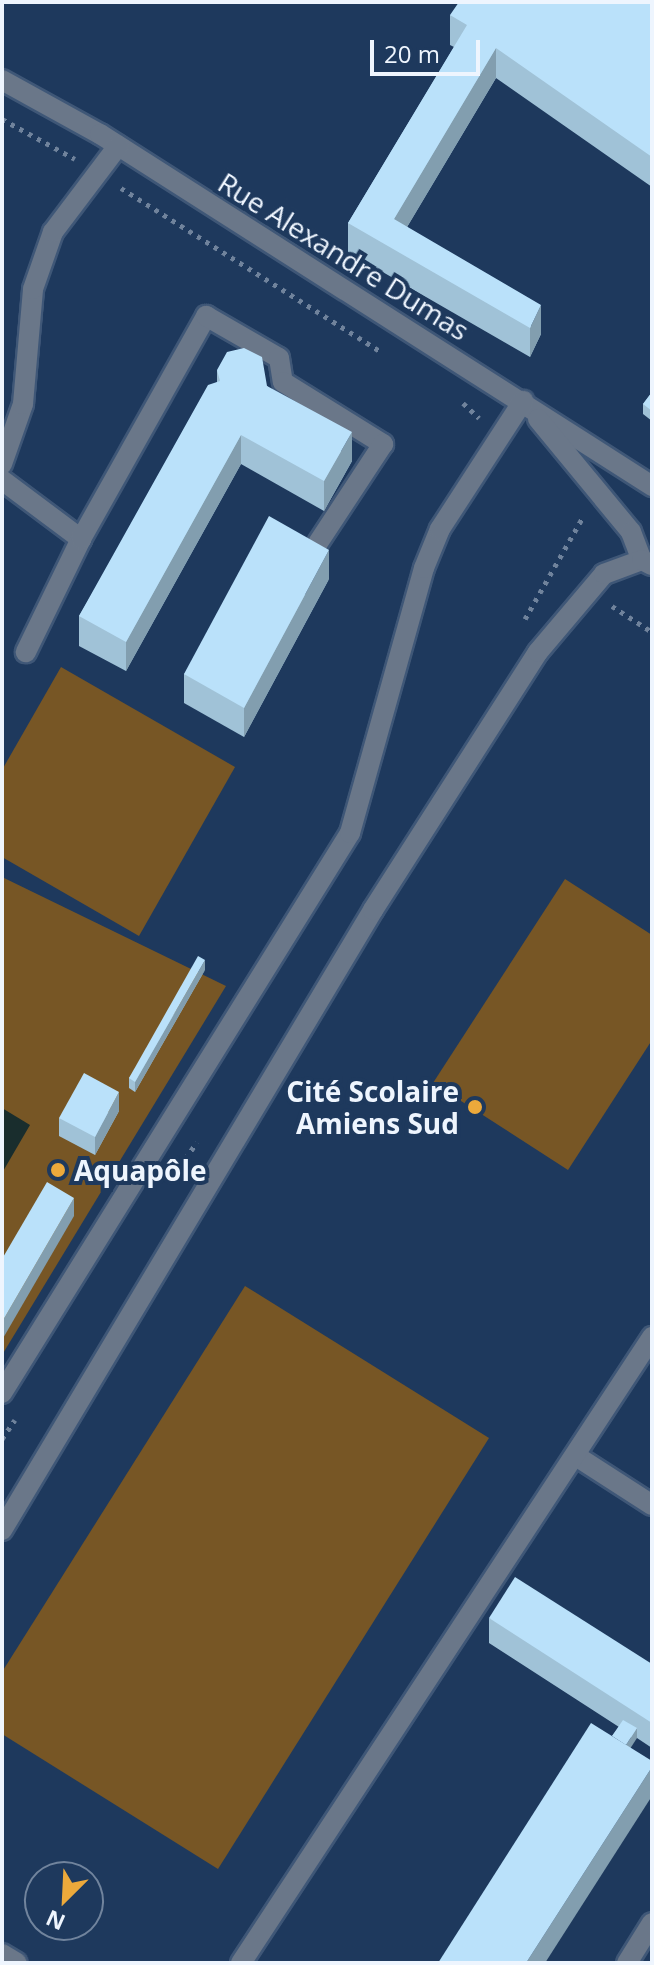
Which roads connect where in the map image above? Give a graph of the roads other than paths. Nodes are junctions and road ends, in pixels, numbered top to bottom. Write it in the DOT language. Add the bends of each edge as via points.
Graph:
graph roads {
  1 [pos="2,80"];
  2 [pos="118,146"];
  3 [pos="523,401"];
  4 [pos="2,464"];
  5 [pos="2,480"];
  6 [pos="652,486"];
  7 [pos="81,539"];
  8 [pos="318,543"];
  9 [pos="647,563"];
  10 [pos="26,652"];
  11 [pos="652,1337"];
  12 [pos="2,1393"];
  13 [pos="576,1456"];
  14 [pos="652,1505"];
  15 [pos="2,1530"];
  16 [pos="652,1923"];
  17 [pos="2,1954"];
  18 [pos="17,1963"];
  19 [pos="241,1963"];
  20 [pos="627,1963"];
  1 -- 2 [label="street, Rue Alexandre Dumas"];
  2 -- 3 [label="street, Rue Alexandre Dumas"];
  2 -- 4 [label="street" via="53,232 33,289 23,404"];
  3 -- 6 [label="street, Rue Alexandre Dumas"];
  3 -- 9 [label="street" via="631,532"];
  3 -- 12 [label="street" via="440,529 424,568 350,833"];
  5 -- 7 [label="street"];
  7 -- 8 [label="street" via="206,316 279,358 283,382 383,444"];
  7 -- 10 [label="street"];
  9 -- 15 [label="street" via="586,590 538,652 373,910"];
  11 -- 13 [label="street"];
  13 -- 14 [label="street"];
  13 -- 19 [label="street"];
  16 -- 20 [label="street"];
  17 -- 18 [label="street"];
}
